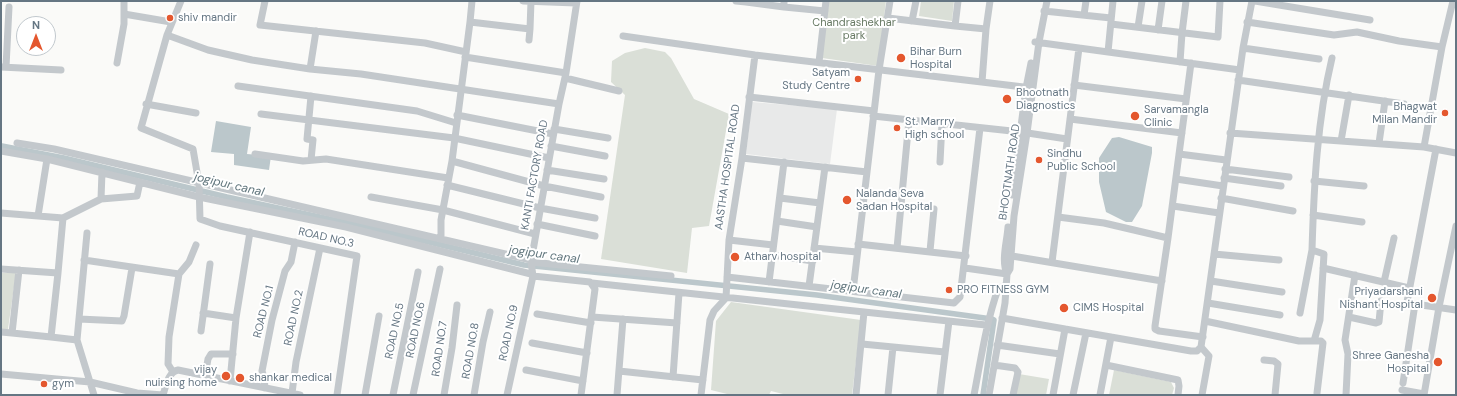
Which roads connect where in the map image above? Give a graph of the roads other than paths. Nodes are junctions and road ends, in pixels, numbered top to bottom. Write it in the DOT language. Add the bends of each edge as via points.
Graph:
graph roads {
  1 [pos="124,1"];
  2 [pos="181,1"];
  3 [pos="265,1"];
  4 [pos="472,1"];
  5 [pos="523,1"];
  6 [pos="531,1"];
  7 [pos="736,1"];
  8 [pos="826,1"];
  9 [pos="890,1"];
  10 [pos="916,1"];
  11 [pos="958,1"];
  12 [pos="990,1"];
  13 [pos="1042,1"];
  14 [pos="1046,1"];
  15 [pos="1086,1"];
  16 [pos="1113,1"];
  17 [pos="1142,1"];
  18 [pos="1162,1"];
  19 [pos="1186,1"];
  20 [pos="1220,1"];
  21 [pos="1252,1"];
  22 [pos="1255,1"];
  23 [pos="1453,1"];
  24 [pos="576,2"];
  25 [pos="746,2"];
  26 [pos="784,4"];
  27 [pos="9,7"];
  28 [pos="1044,11"];
  29 [pos="825,12"];
  30 [pos="124,14"];
  31 [pos="1084,15"];
  32 [pos="888,18"];
  33 [pos="1370,20"];
  34 [pos="912,21"];
  35 [pos="1111,21"];
  36 [pos="171,22"];
  37 [pos="470,22"];
  38 [pos="1247,22"];
  39 [pos="955,26"];
  40 [pos="1138,27"];
  41 [pos="530,29"];
  42 [pos="986,29"];
  43 [pos="316,30"];
  44 [pos="1158,30"];
  45 [pos="1182,33"];
  46 [pos="167,35"];
  47 [pos="623,36"];
  48 [pos="529,40"];
  49 [pos="1037,42"];
  50 [pos="1442,47"];
  51 [pos="1079,48"];
  52 [pos="1243,48"];
  53 [pos="1108,52"];
  54 [pos="466,54"];
  55 [pos="754,55"];
  56 [pos="1332,58"];
  57 [pos="1319,59"];
  58 [pos="819,62"];
  59 [pos="1180,62"];
  60 [pos="117,63"];
  61 [pos="1191,63"];
  62 [pos="4,67"];
  63 [pos="310,69"];
  64 [pos="61,70"];
  65 [pos="879,70"];
  66 [pos="1240,70"];
  67 [pos="566,76"];
  68 [pos="1238,80"];
  69 [pos="982,82"];
  70 [pos="1074,85"];
  71 [pos="238,86"];
  72 [pos="1029,88"];
  73 [pos="461,90"];
  74 [pos="619,92"];
  75 [pos="1326,92"];
  76 [pos="1349,95"];
  77 [pos="311,96"];
  78 [pos="749,97"];
  79 [pos="1186,99"];
  80 [pos="1385,101"];
  81 [pos="146,104"];
  82 [pos="559,104"];
  83 [pos="1404,104"];
  84 [pos="196,113"];
  85 [pos="874,113"];
  86 [pos="261,114"];
  87 [pos="457,119"];
  88 [pos="1070,119"];
  89 [pos="308,120"];
  90 [pos="909,120"];
  91 [pos="942,123"];
  92 [pos="980,128"];
  93 [pos="554,132"];
  94 [pos="1024,132"];
  95 [pos="1182,133"];
  96 [pos="1230,133"];
  97 [pos="454,138"];
  98 [pos="608,138"];
  99 [pos="1067,139"];
  100 [pos="1318,139"];
  101 [pos="1341,141"];
  102 [pos="17,143"];
  103 [pos="1379,144"];
  104 [pos="551,146"];
  105 [pos="1424,147"];
  106 [pos="1436,149"];
  107 [pos="1,152"];
  108 [pos="1456,153"];
  109 [pos="255,154"];
  110 [pos="1179,154"];
  111 [pos="51,156"];
  112 [pos="606,156"];
  113 [pos="549,158"];
  114 [pos="742,158"];
  115 [pos="311,160"];
  116 [pos="1226,160"];
  117 [pos="452,161"];
  118 [pos="784,162"];
  119 [pos="940,162"];
  120 [pos="825,167"];
  121 [pos="1225,169"];
  122 [pos="547,170"];
  123 [pos="102,172"];
  124 [pos="867,172"];
  125 [pos="1289,177"];
  126 [pos="1224,178"];
  127 [pos="604,179"];
  128 [pos="1176,179"];
  129 [pos="1314,181"];
  130 [pos="140,182"];
  131 [pos="448,182"];
  132 [pos="199,185"];
  133 [pos="544,186"];
  134 [pos="1223,186"];
  135 [pos="1281,186"];
  136 [pos="1364,186"];
  137 [pos="198,196"];
  138 [pos="371,196"];
  139 [pos="601,197"];
  140 [pos="780,198"];
  141 [pos="1221,198"];
  142 [pos="101,199"];
  143 [pos="820,203"];
  144 [pos="1172,206"];
  145 [pos="540,208"];
  146 [pos="934,209"];
  147 [pos="443,210"];
  148 [pos="1293,211"];
  149 [pos="1,213"];
  150 [pos="1219,213"];
  151 [pos="1313,215"];
  152 [pos="38,216"];
  153 [pos="1058,216"];
  154 [pos="64,218"];
  155 [pos="595,218"];
  156 [pos="776,221"];
  157 [pos="1362,222"];
  158 [pos="537,224"];
  159 [pos="1456,226"];
  160 [pos="817,227"];
  161 [pos="250,232"];
  162 [pos="87,233"];
  163 [pos="535,234"];
  164 [pos="595,236"];
  165 [pos="1168,238"];
  166 [pos="1394,238"];
  167 [pos="441,239"];
  168 [pos="729,240"];
  169 [pos="296,242"];
  170 [pos="858,244"];
  171 [pos="196,245"];
  172 [pos="773,245"];
  173 [pos="320,248"];
  174 [pos="814,248"];
  175 [pos="897,248"];
  176 [pos="1312,250"];
  177 [pos="930,251"];
  178 [pos="857,252"];
  179 [pos="1214,254"];
  180 [pos="772,255"];
  181 [pos="1008,255"];
  182 [pos="966,256"];
  183 [pos="84,260"];
  184 [pos="1279,260"];
  185 [pos="813,261"];
  186 [pos="1052,262"];
  187 [pos="210,264"];
  188 [pos="132,268"];
  189 [pos="531,268"];
  190 [pos="965,268"];
  191 [pos="1323,268"];
  192 [pos="1,269"];
  193 [pos="440,269"];
  194 [pos="19,270"];
  195 [pos="418,272"];
  196 [pos="58,273"];
  197 [pos="179,274"];
  198 [pos="1007,274"];
  199 [pos="1355,275"];
  200 [pos="671,276"];
  201 [pos="726,279"];
  202 [pos="1162,281"];
  203 [pos="1211,281"];
  204 [pos="768,282"];
  205 [pos="1384,282"];
  206 [pos="592,283"];
  207 [pos="1006,285"];
  208 [pos="809,286"];
  209 [pos="1409,288"];
  210 [pos="852,291"];
  211 [pos="1282,292"];
  212 [pos="679,293"];
  213 [pos="726,295"];
  214 [pos="1381,301"];
  215 [pos="1208,303"];
  216 [pos="1415,304"];
  217 [pos="457,305"];
  218 [pos="1439,307"];
  219 [pos="1456,310"];
  220 [pos="490,312"];
  221 [pos="864,312"];
  222 [pos="203,313"];
  223 [pos="1300,313"];
  224 [pos="537,314"];
  225 [pos="1280,315"];
  226 [pos="379,316"];
  227 [pos="1349,317"];
  228 [pos="236,318"];
  229 [pos="1002,318"];
  230 [pos="78,319"];
  231 [pos="623,319"];
  232 [pos="591,320"];
  233 [pos="949,321"];
  234 [pos="1205,321"];
  235 [pos="677,323"];
  236 [pos="987,323"];
  237 [pos="1065,329"];
  238 [pos="201,331"];
  239 [pos="1,332"];
  240 [pos="12,333"];
  241 [pos="1086,333"];
  242 [pos="51,337"];
  243 [pos="1203,337"];
  244 [pos="1111,338"];
  245 [pos="77,340"];
  246 [pos="1314,341"];
  247 [pos="532,343"];
  248 [pos="862,344"];
  249 [pos="997,346"];
  250 [pos="893,347"];
  251 [pos="1201,347"];
  252 [pos="945,352"];
  253 [pos="587,353"];
  254 [pos="233,354"];
  255 [pos="1060,354"];
  256 [pos="1264,360"];
  257 [pos="994,365"];
  258 [pos="1106,365"];
  259 [pos="526,370"];
  260 [pos="175,371"];
  261 [pos="619,371"];
  262 [pos="1,374"];
  263 [pos="205,376"];
  264 [pos="673,377"];
  265 [pos="703,380"];
  266 [pos="230,381"];
  267 [pos="583,381"];
  268 [pos="90,382"];
  269 [pos="265,388"];
  270 [pos="279,393"];
  271 [pos="1317,393"];
  272 [pos="295,394"];
  273 [pos="1424,394"];
  274 [pos="94,395"];
  275 [pos="337,395"];
  276 [pos="365,395"];
  277 [pos="393,395"];
  278 [pos="413,395"];
  279 [pos="444,395"];
  280 [pos="474,395"];
  281 [pos="507,395"];
  282 [pos="581,395"];
  283 [pos="617,395"];
  284 [pos="701,395"];
  285 [pos="856,395"];
  286 [pos="888,395"];
  287 [pos="940,395"];
  288 [pos="974,395"];
  289 [pos="989,395"];
  290 [pos="1013,395"];
  291 [pos="1053,395"];
  292 [pos="1073,395"];
  293 [pos="1100,395"];
  294 [pos="1178,395"];
  295 [pos="1202,395"];
  296 [pos="1275,395"];
  297 [pos="1346,395"];
  1 -- 30 [label="street"];
  2 -- 36 [label="street"];
  3 -- 43 [label="street" via="260,25"];
  4 -- 37 [label="street"];
  5 -- 6 [label="street"];
  6 -- 24 [label="street"];
  6 -- 41 [label="street"];
  7 -- 25 [label="street"];
  8 -- 29 [label="street"];
  9 -- 32 [label="street"];
  10 -- 34 [label="street"];
  11 -- 39 [label="street"];
  12 -- 42 [label="street"];
  13 -- 49 [label="street, BHOOTNATH ROAD"];
  14 -- 28 [label="street, BHOOTNATH ROAD"];
  15 -- 31 [label="street"];
  16 -- 35 [label="street"];
  17 -- 40 [label="street"];
  18 -- 44 [label="street"];
  19 -- 45 [label="street"];
  20 -- 45 [label="street" via="1218,37"];
  21 -- 38 [label="street"];
  22 -- 33 [label="street"];
  23 -- 50 [label="street"];
  24 -- 67 [label="street, KANTI FACTORY ROAD"];
  25 -- 26 [label="street"];
  26 -- 29 [label="street"];
  27 -- 62 [label="street"];
  28 -- 31 [label="street"];
  28 -- 49 [label="street, BHOOTNATH ROAD"];
  29 -- 58 [label="street"];
  30 -- 36 [label="street"];
  30 -- 60 [label="street"];
  31 -- 35 [label="street"];
  32 -- 34 [label="street"];
  32 -- 65 [label="street"];
  34 -- 39 [label="street"];
  35 -- 40 [label="street"];
  35 -- 53 [label="street"];
  36 -- 46 [label="street"];
  37 -- 41 [label="street"];
  37 -- 54 [label="street"];
  38 -- 50 [label="street" via="1334,35 1357,32"];
  38 -- 52 [label="street"];
  39 -- 42 [label="street"];
  40 -- 44 [label="street"];
  41 -- 48 [label="street"];
  42 -- 69 [label="street"];
  43 -- 54 [label="street" via="425,43"];
  43 -- 63 [label="street"];
  44 -- 45 [label="street"];
  45 -- 59 [label="street"];
  46 -- 63 [label="street" via="208,50"];
  46 -- 81 [label="street"];
  47 -- 55 [label="street"];
  49 -- 51 [label="street"];
  49 -- 72 [label="street, BHOOTNATH ROAD"];
  50 -- 105 [label="street"];
  51 -- 53 [label="street"];
  51 -- 70 [label="street"];
  52 -- 57 [label="street"];
  52 -- 66 [label="street"];
  53 -- 59 [label="street"];
  54 -- 67 [label="street"];
  54 -- 73 [label="street"];
  55 -- 58 [label="street"];
  55 -- 78 [label="street, AASTHA HOSPITAL ROAD"];
  56 -- 75 [label="street"];
  58 -- 65 [label="street"];
  59 -- 61 [label="street"];
  61 -- 66 [label="street"];
  61 -- 79 [label="street"];
  62 -- 64 [label="street"];
  63 -- 73 [label="street" via="361,74"];
  65 -- 69 [label="street"];
  65 -- 85 [label="street"];
  66 -- 68 [label="street"];
  67 -- 74 [label="street"];
  67 -- 82 [label="street, KANTI FACTORY ROAD"];
  68 -- 75 [label="street"];
  68 -- 96 [label="street"];
  69 -- 72 [label="street"];
  70 -- 79 [label="street"];
  70 -- 88 [label="street"];
  71 -- 77 [label="street"];
  72 -- 94 [label="street, BHOOTNATH ROAD"];
  73 -- 82 [label="street"];
  73 -- 87 [label="street"];
  75 -- 76 [label="street"];
  75 -- 100 [label="street"];
  76 -- 80 [label="street"];
  76 -- 101 [label="street"];
  77 -- 87 [label="street"];
  77 -- 89 [label="street"];
  78 -- 85 [label="street"];
  78 -- 114 [label="street, AASTHA HOSPITAL ROAD"];
  79 -- 95 [label="street"];
  80 -- 83 [label="street"];
  80 -- 103 [label="street"];
  81 -- 84 [label="street"];
  81 -- 132 [label="street" via="141,128 194,149"];
  82 -- 93 [label="street, KANTI FACTORY ROAD"];
  85 -- 90 [label="street"];
  85 -- 124 [label="street"];
  86 -- 89 [label="street"];
  87 -- 93 [label="street"];
  87 -- 97 [label="street"];
  88 -- 95 [label="street"];
  88 -- 99 [label="street"];
  89 -- 97 [label="street"];
  89 -- 115 [label="street" via="306,139 313,140"];
  90 -- 91 [label="street"];
  90 -- 175 [label="street"];
  91 -- 92 [label="street"];
  91 -- 119 [label="street"];
  92 -- 94 [label="street"];
  92 -- 182 [label="street"];
  93 -- 98 [label="street"];
  93 -- 104 [label="street, KANTI FACTORY ROAD"];
  94 -- 99 [label="street"];
  94 -- 181 [label="street, BHOOTNATH ROAD"];
  95 -- 110 [label="street"];
  96 -- 100 [label="street"];
  96 -- 116 [label="street"];
  97 -- 113 [label="street"];
  97 -- 117 [label="street"];
  99 -- 153 [label="street"];
  100 -- 101 [label="street"];
  100 -- 129 [label="street"];
  101 -- 103 [label="street"];
  102 -- 111 [label="street"];
  103 -- 105 [label="street"];
  104 -- 112 [label="street"];
  104 -- 113 [label="street, KANTI FACTORY ROAD"];
  105 -- 106 [label="street"];
  106 -- 108 [label="street"];
  106 -- 209 [label="street"];
  107 -- 111 [label="street"];
  109 -- 115 [label="street"];
  110 -- 116 [label="street"];
  110 -- 128 [label="street"];
  111 -- 123 [label="street"];
  111 -- 132 [label="street"];
  111 -- 152 [label="street"];
  113 -- 122 [label="street, KANTI FACTORY ROAD"];
  114 -- 118 [label="street"];
  114 -- 168 [label="street, AASTHA HOSPITAL ROAD"];
  115 -- 131 [label="street" via="326,159"];
  116 -- 121 [label="street"];
  117 -- 131 [label="street"];
  117 -- 133 [label="street"];
  118 -- 120 [label="street"];
  118 -- 140 [label="street"];
  120 -- 124 [label="street"];
  120 -- 143 [label="street"];
  121 -- 125 [label="street"];
  121 -- 126 [label="street"];
  122 -- 127 [label="street"];
  122 -- 133 [label="street, KANTI FACTORY ROAD"];
  123 -- 130 [label="street"];
  123 -- 142 [label="street"];
  124 -- 170 [label="street"];
  126 -- 134 [label="street"];
  126 -- 135 [label="street"];
  128 -- 134 [label="street"];
  128 -- 144 [label="street"];
  129 -- 136 [label="street"];
  129 -- 151 [label="street"];
  130 -- 137 [label="street"];
  130 -- 142 [label="street" via="137,196"];
  131 -- 145 [label="street"];
  131 -- 147 [label="street"];
  132 -- 137 [label="street"];
  132 -- 167 [label="street"];
  133 -- 139 [label="street"];
  133 -- 145 [label="street, KANTI FACTORY ROAD"];
  134 -- 141 [label="street"];
  137 -- 161 [label="street, ROAD NO.3" via="200,219"];
  137 -- 189 [label="street"];
  138 -- 147 [label="street"];
  140 -- 143 [label="street"];
  140 -- 156 [label="street"];
  141 -- 148 [label="street"];
  141 -- 150 [label="street"];
  142 -- 154 [label="street"];
  143 -- 160 [label="street"];
  144 -- 150 [label="street"];
  144 -- 165 [label="street"];
  145 -- 155 [label="street"];
  145 -- 158 [label="street, KANTI FACTORY ROAD"];
  146 -- 177 [label="street"];
  147 -- 163 [label="street"];
  147 -- 167 [label="street"];
  149 -- 152 [label="street"];
  150 -- 179 [label="street"];
  151 -- 157 [label="street"];
  151 -- 176 [label="street"];
  152 -- 154 [label="street"];
  153 -- 165 [label="street" via="1104,223"];
  153 -- 186 [label="street"];
  154 -- 196 [label="street"];
  156 -- 160 [label="street"];
  156 -- 172 [label="street"];
  158 -- 163 [label="street, KANTI FACTORY ROAD"];
  158 -- 164 [label="street"];
  159 -- 218 [label="street"];
  160 -- 174 [label="street"];
  161 -- 169 [label="street, ROAD NO.3"];
  161 -- 228 [label="street"];
  162 -- 183 [label="street"];
  163 -- 189 [label="street, KANTI FACTORY ROAD"];
  165 -- 202 [label="street"];
  166 -- 205 [label="street"];
  167 -- 189 [label="street"];
  168 -- 172 [label="street"];
  168 -- 201 [label="street, AASTHA HOSPITAL ROAD"];
  169 -- 173 [label="street, ROAD NO.3"];
  169 -- 269 [label="street, ROAD NO.1" via="272,320 262,371"];
  170 -- 175 [label="street"];
  170 -- 178 [label="street"];
  171 -- 197 [label="street" via="189,262"];
  172 -- 180 [label="street"];
  173 -- 272 [label="street, ROAD NO.2" via="296,362"];
  173 -- 275 [label="street, ROAD NO.3" via="357,256"];
  174 -- 178 [label="street"];
  174 -- 185 [label="street"];
  175 -- 177 [label="street"];
  176 -- 191 [label="street" via="1324,254"];
  176 -- 223 [label="street"];
  177 -- 182 [label="street"];
  178 -- 210 [label="street"];
  179 -- 184 [label="street"];
  179 -- 203 [label="street"];
  180 -- 185 [label="street"];
  180 -- 204 [label="street"];
  181 -- 186 [label="street"];
  181 -- 198 [label="street, BHOOTNATH ROAD" via="1005,268"];
  182 -- 190 [label="street"];
  183 -- 188 [label="street"];
  183 -- 230 [label="street"];
  185 -- 208 [label="street"];
  186 -- 202 [label="street"];
  187 -- 222 [label="street"];
  188 -- 197 [label="street"];
  188 -- 230 [label="street" via="122,321"];
  189 -- 200 [label="street"];
  189 -- 206 [label="street"];
  189 -- 281 [label="street, ROAD NO.9"];
  190 -- 198 [label="street"];
  190 -- 210 [label="street" via="960,297 954,303"];
  191 -- 199 [label="street"];
  191 -- 246 [label="street" via="1320,320"];
  192 -- 194 [label="street"];
  193 -- 278 [label="street, ROAD NO.6"];
  194 -- 196 [label="street"];
  194 -- 240 [label="street"];
  195 -- 277 [label="street, ROAD NO.5"];
  196 -- 242 [label="street"];
  197 -- 260 [label="street" via="169,337 168,364"];
  198 -- 207 [label="street, BHOOTNATH ROAD"];
  199 -- 205 [label="street"];
  199 -- 227 [label="street"];
  201 -- 204 [label="street"];
  201 -- 213 [label="street, AASTHA HOSPITAL ROAD"];
  202 -- 243 [label="street" via="1155,329"];
  203 -- 211 [label="street"];
  203 -- 215 [label="street"];
  204 -- 208 [label="street"];
  205 -- 209 [label="street"];
  206 -- 212 [label="street"];
  206 -- 232 [label="street" via="595,290"];
  207 -- 229 [label="street, BHOOTNATH ROAD"];
  207 -- 236 [label="street" via="998,288"];
  208 -- 210 [label="street"];
  209 -- 216 [label="street" via="1407,302"];
  212 -- 213 [label="street"];
  212 -- 235 [label="street"];
  213 -- 221 [label="street"];
  213 -- 265 [label="street" via="710,320"];
  214 -- 227 [label="street" via="1376,323"];
  215 -- 225 [label="street"];
  215 -- 234 [label="street"];
  216 -- 218 [label="street"];
  216 -- 273 [label="street" via="1402,386"];
  217 -- 279 [label="street, ROAD NO.7"];
  218 -- 219 [label="street"];
  218 -- 273 [label="street"];
  220 -- 280 [label="street, ROAD NO.8"];
  221 -- 233 [label="street"];
  221 -- 248 [label="street"];
  222 -- 228 [label="street"];
  222 -- 238 [label="street"];
  224 -- 232 [label="street"];
  226 -- 276 [label="street"];
  227 -- 297 [label="street" via="1345,344 1348,354"];
  228 -- 254 [label="street"];
  229 -- 237 [label="street"];
  229 -- 249 [label="street, BHOOTNATH ROAD"];
  230 -- 245 [label="street"];
  231 -- 232 [label="street"];
  231 -- 235 [label="street"];
  231 -- 261 [label="street"];
  232 -- 253 [label="street"];
  233 -- 236 [label="street"];
  233 -- 252 [label="street"];
  234 -- 243 [label="street"];
  234 -- 246 [label="street" via="1299,341"];
  235 -- 264 [label="street"];
  236 -- 288 [label="street"];
  237 -- 241 [label="street"];
  237 -- 255 [label="street"];
  239 -- 240 [label="street"];
  240 -- 242 [label="street"];
  241 -- 244 [label="street"];
  241 -- 292 [label="street"];
  242 -- 245 [label="street"];
  243 -- 251 [label="street"];
  244 -- 251 [label="street" via="1191,351"];
  244 -- 258 [label="street"];
  245 -- 268 [label="street"];
  246 -- 271 [label="street" via="1321,341 1323,344"];
  247 -- 253 [label="street"];
  248 -- 250 [label="street"];
  248 -- 285 [label="street"];
  249 -- 255 [label="street"];
  249 -- 257 [label="street, BHOOTNATH ROAD"];
  250 -- 252 [label="street"];
  250 -- 286 [label="street"];
  251 -- 295 [label="street" via="1209,356"];
  252 -- 287 [label="street"];
  253 -- 267 [label="street"];
  254 -- 263 [label="street" via="211,354"];
  254 -- 266 [label="street"];
  255 -- 291 [label="street"];
  256 -- 296 [label="street" via="1278,364"];
  257 -- 289 [label="street, BHOOTNATH ROAD"];
  257 -- 290 [label="street" via="1015,368 1018,372"];
  258 -- 293 [label="street"];
  258 -- 294 [label="street" via="1178,380"];
  259 -- 267 [label="street"];
  260 -- 263 [label="street"];
  260 -- 268 [label="street" via="163,395 137,393"];
  261 -- 264 [label="street"];
  261 -- 283 [label="street"];
  262 -- 268 [label="street"];
  263 -- 266 [label="street"];
  264 -- 265 [label="street"];
  265 -- 284 [label="street"];
  266 -- 269 [label="street"];
  267 -- 282 [label="street"];
  268 -- 274 [label="street"];
  269 -- 270 [label="street"];
  270 -- 272 [label="street"];
}
